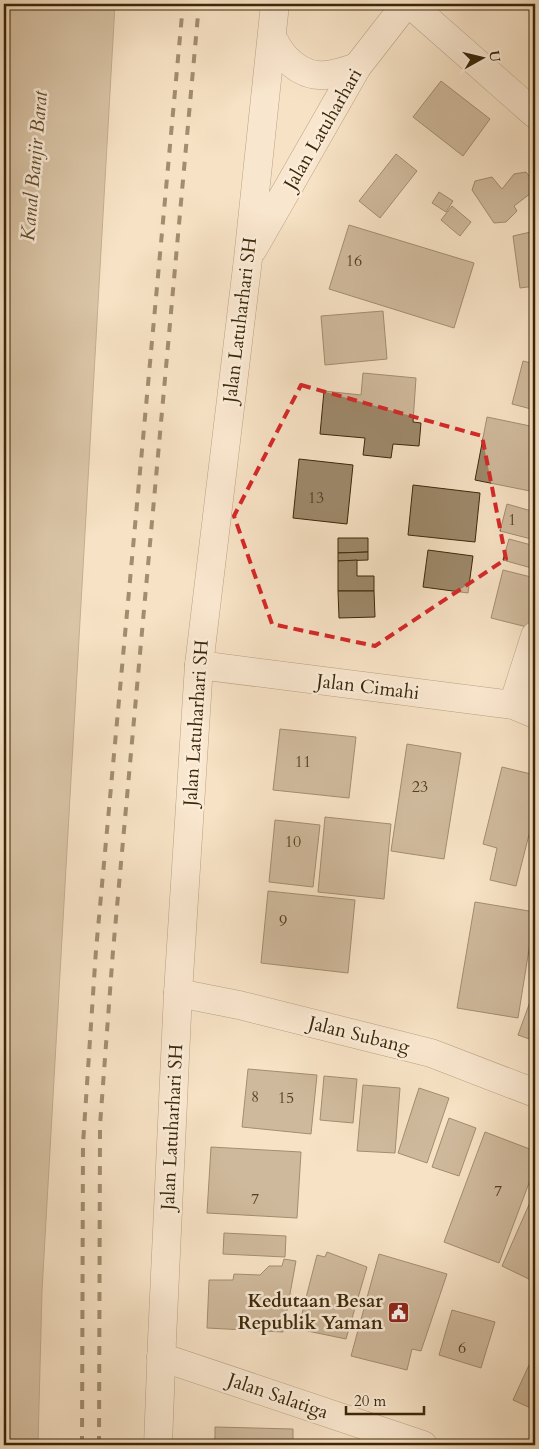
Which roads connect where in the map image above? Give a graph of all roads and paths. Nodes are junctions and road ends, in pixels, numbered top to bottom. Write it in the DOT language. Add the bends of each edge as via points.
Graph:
graph roads {
  1 [pos="275,4"];
  2 [pos="406,4"];
  3 [pos="410,4"];
  4 [pos="272,37"];
  5 [pos="358,67"];
  6 [pos="535,114"];
  7 [pos="248,259"];
  8 [pos="535,636"];
  9 [pos="199,665"];
  10 [pos="524,709"];
  11 [pos="178,993"];
  12 [pos="535,1093"];
  13 [pos="162,1357"];
  14 [pos="158,1445"];
  15 [pos="423,1445"];
  1 -- 4 [label="street, Jalan Latuharhari SH"];
  2 -- 5 [label="street, Jalan Latuharhari"];
  3 -- 6 [label="street"];
  4 -- 5 [label="street" via="284,57 301,70 320,76"];
  4 -- 7 [label="street, Jalan Latuharhari SH"];
  5 -- 7 [label="street, Jalan Latuharhari"];
  7 -- 9 [label="street, Jalan Latuharhari SH"];
  8 -- 10 [label="street"];
  9 -- 10 [label="street, Jalan Cimahi"];
  9 -- 11 [label="street, Jalan Latuharhari SH"];
  11 -- 12 [label="street, Jalan Subang" via="430,1052"];
  11 -- 13 [label="street, Jalan Latuharhari SH"];
  13 -- 14 [label="street, Jalan Latuharhari SH"];
  13 -- 15 [label="street, Jalan Salatiga"];
}
